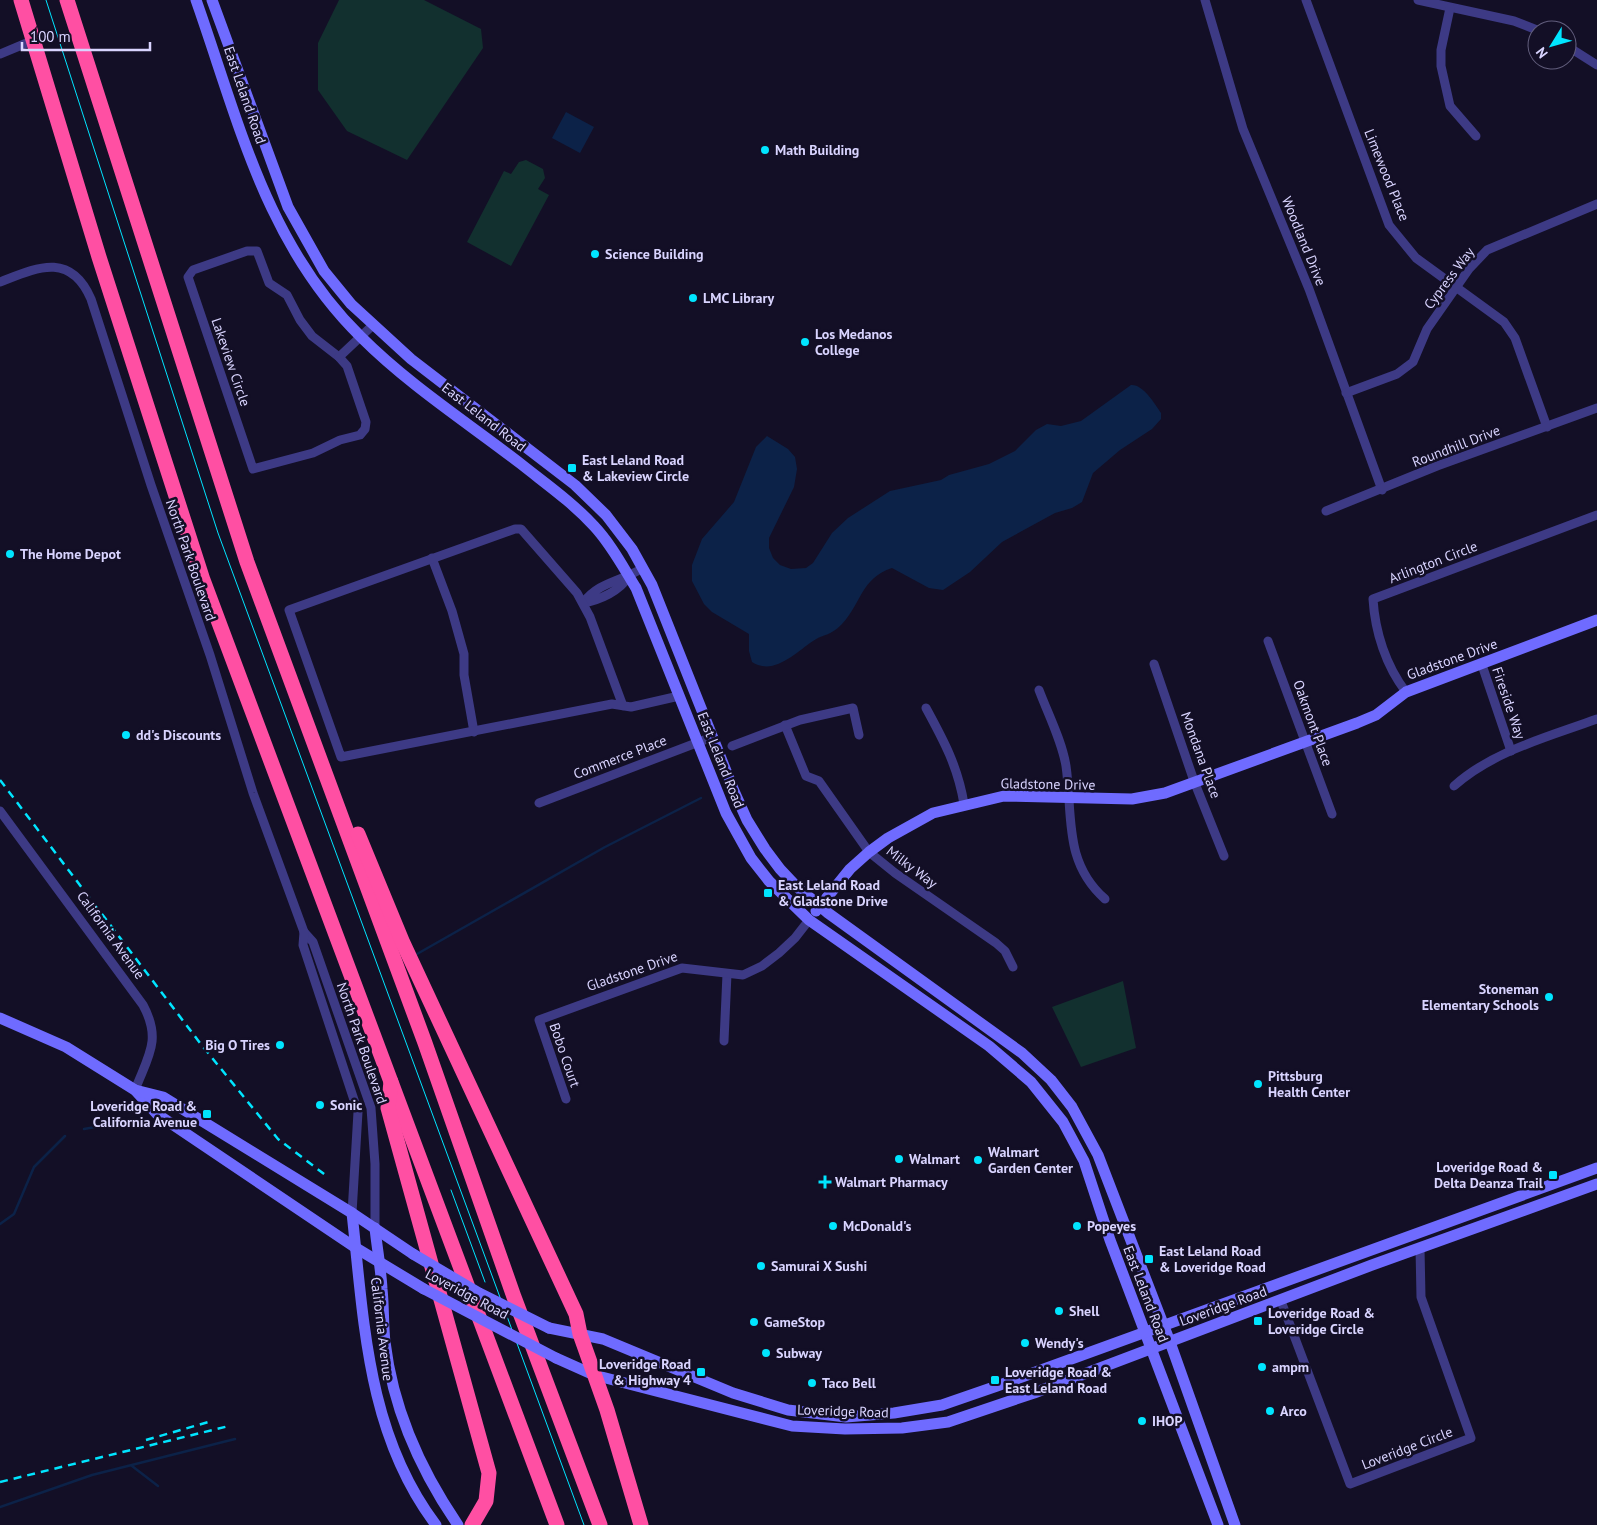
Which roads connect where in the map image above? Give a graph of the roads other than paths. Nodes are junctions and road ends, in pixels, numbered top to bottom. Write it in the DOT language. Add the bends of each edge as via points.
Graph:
graph roads {
  1 [pos="21,0"];
  2 [pos="67,0"];
  3 [pos="196,0"];
  4 [pos="212,0"];
  5 [pos="1205,0"];
  6 [pos="1306,0"];
  7 [pos="1418,0"];
  8 [pos="1450,8"];
  9 [pos="1527,26"];
  10 [pos="226,40"];
  11 [pos="29,42"];
  12 [pos="212,44"];
  13 [pos="1577,52"];
  14 [pos="0,54"];
  15 [pos="1597,65"];
  16 [pos="1476,136"];
  17 [pos="1597,204"];
  18 [pos="0,282"];
  19 [pos="1456,288"];
  20 [pos="373,325"];
  21 [pos="360,336"];
  22 [pos="339,357"];
  23 [pos="1346,393"];
  24 [pos="1597,408"];
  25 [pos="1547,426"];
  26 [pos="1382,490"];
  27 [pos="1326,511"];
  28 [pos="1597,515"];
  29 [pos="432,558"];
  30 [pos="642,568"];
  31 [pos="629,576"];
  32 [pos="583,603"];
  33 [pos="1597,620"];
  34 [pos="1268,641"];
  35 [pos="1154,664"];
  36 [pos="1482,665"];
  37 [pos="1039,690"];
  38 [pos="1406,692"];
  39 [pos="679,696"];
  40 [pos="622,706"];
  41 [pos="926,708"];
  42 [pos="1597,719"];
  43 [pos="785,725"];
  44 [pos="474,732"];
  45 [pos="859,736"];
  46 [pos="712,737"];
  47 [pos="1305,742"];
  48 [pos="696,743"];
  49 [pos="732,746"];
  50 [pos="316,750"];
  51 [pos="1511,751"];
  52 [pos="1194,781"];
  53 [pos="1454,786"];
  54 [pos="1068,798"];
  55 [pos="539,803"];
  56 [pos="964,804"];
  57 [pos="0,811"];
  58 [pos="1332,814"];
  59 [pos="869,852"];
  60 [pos="1224,856"];
  61 [pos="1105,899"];
  62 [pos="820,906"];
  63 [pos="809,920"];
  64 [pos="304,932"];
  65 [pos="1013,967"];
  66 [pos="726,974"];
  67 [pos="0,1018"];
  68 [pos="539,1020"];
  69 [pos="724,1041"];
  70 [pos="391,1079"];
  71 [pos="134,1090"];
  72 [pos="566,1099"];
  73 [pos="1597,1168"];
  74 [pos="1597,1184"];
  75 [pos="1528,1192"];
  76 [pos="1528,1210"];
  77 [pos="352,1213"];
  78 [pos="375,1228"];
  79 [pos="356,1248"];
  80 [pos="1420,1248"];
  81 [pos="379,1263"];
  82 [pos="1281,1301"];
  83 [pos="1164,1325"];
  84 [pos="1145,1333"];
  85 [pos="580,1334"];
  86 [pos="1170,1342"];
  87 [pos="1151,1349"];
  88 [pos="594,1374"];
  89 [pos="436,1525"];
  90 [pos="458,1525"];
  91 [pos="472,1525"];
  92 [pos="557,1525"];
  93 [pos="600,1525"];
  94 [pos="641,1525"];
  95 [pos="1218,1525"];
  96 [pos="1235,1525"];
  1 -- 70 [label="highway" via="202,580"];
  2 -- 50 [label="highway" via="248,562"];
  3 -- 12 [label="main road, East Leland Road"];
  4 -- 10 [label="main road, East Leland Road"];
  5 -- 23 [label="street, Woodland Drive" via="1243,129 1309,290"];
  6 -- 19 [label="street, Limewood Place" via="1389,225 1416,258"];
  7 -- 8 [label="street"];
  8 -- 9 [label="street"];
  8 -- 16 [label="street" via="1441,50 1443,78 1450,106"];
  10 -- 12 [label="main road"];
  10 -- 20 [label="main road, East Leland Road" via="288,207 324,271"];
  11 -- 14 [label="street"];
  12 -- 21 [label="main road, East Leland Road" via="274,216 308,274"];
  13 -- 15 [label="street"];
  17 -- 19 [label="street, Cypress Way" via="1487,250"];
  18 -- 64 [label="street, North Park Boulevard" via="31,269 48,266 68,272 86,289 253,792"];
  19 -- 23 [label="street, Cypress Way" via="1427,329 1413,362 1397,374"];
  19 -- 25 [label="street, Limewood Place" via="1504,322 1514,338"];
  20 -- 21 [label="street"];
  20 -- 30 [label="main road, East Leland Road" via="411,359 575,485 606,516 632,549"];
  21 -- 22 [label="street"];
  21 -- 31 [label="main road, East Leland Road" via="395,367 566,499 594,526"];
  22 -- 22 [label="street, Lakeview Circle" via="347,366 366,422 365,429 360,435 313,453 253,470 188,277 193,270 206,265 247,251 257,251 269,282 287,295 312,336"];
  23 -- 26 [label="street, Woodland Drive"];
  24 -- 25 [label="street, Roundhill Drive"];
  25 -- 26 [label="street, Roundhill Drive"];
  26 -- 27 [label="street, Roundhill Drive"];
  28 -- 38 [label="street, Arlington Circle" via="1372,599 1377,631 1394,677"];
  29 -- 32 [label="street" via="515,528 521,529"];
  29 -- 44 [label="street" via="464,654 464,675"];
  29 -- 44 [label="street" via="289,610 341,757"];
  30 -- 31 [label="street"];
  30 -- 46 [label="main road, East Leland Road" via="662,609"];
  31 -- 32 [label="street" via="618,578 590,593"];
  31 -- 39 [label="main road, East Leland Road"];
  32 -- 40 [label="street"];
  33 -- 36 [label="main road, Gladstone Drive"];
  34 -- 47 [label="street, Oakmont Place"];
  35 -- 52 [label="street, Mondana Place"];
  36 -- 38 [label="main road, Gladstone Drive"];
  36 -- 51 [label="street, Fireside Way"];
  37 -- 54 [label="street" via="1066,765"];
  38 -- 47 [label="main road, Gladstone Drive" via="1376,714"];
  39 -- 40 [label="street" via="631,707"];
  39 -- 48 [label="main road, East Leland Road"];
  40 -- 44 [label="street" via="612,704"];
  41 -- 56 [label="street" via="960,778"];
  42 -- 51 [label="street"];
  43 -- 45 [label="street" via="853,708"];
  43 -- 49 [label="street"];
  43 -- 59 [label="street, Milky Way" via="806,776 819,781"];
  46 -- 48 [label="street, Commerce Place"];
  46 -- 62 [label="main road, East Leland Road" via="747,820 760,841 780,869"];
  47 -- 52 [label="main road, Gladstone Drive"];
  47 -- 58 [label="street, Oakmont Place"];
  48 -- 55 [label="street, Commerce Place"];
  48 -- 63 [label="main road, East Leland Road" via="726,813 751,858 787,901"];
  50 -- 85 [label="highway" via="333,773 402,943 576,1314"];
  50 -- 93 [label="highway"];
  51 -- 53 [label="street" via="1472,770"];
  52 -- 54 [label="main road, Gladstone Drive" via="1165,793 1132,799"];
  52 -- 60 [label="street, Mondana Place"];
  54 -- 56 [label="main road, Gladstone Drive" via="1004,796"];
  54 -- 61 [label="street" via="1070,828 1078,859 1094,889"];
  56 -- 59 [label="main road, Gladstone Drive" via="933,813"];
  57 -- 71 [label="street, California Avenue" via="150,1017 154,1037"];
  59 -- 62 [label="main road, Gladstone Drive" via="850,869"];
  59 -- 65 [label="street, Milky Way" via="996,943"];
  62 -- 63 [label="main road, Gladstone Drive"];
  62 -- 83 [label="main road, East Leland Road" via="1022,1052 1063,1095 1094,1144"];
  63 -- 66 [label="street, Gladstone Drive" via="795,938 762,966 742,975"];
  63 -- 84 [label="main road, East Leland Road" via="989,1046 1049,1102 1084,1161"];
  64 -- 77 [label="street, North Park Boulevard" via="304,945 358,1112"];
  64 -- 78 [label="street, North Park Boulevard" via="312,942 371,1108 376,1164"];
  66 -- 68 [label="street, Gladstone Drive" via="682,968"];
  66 -- 69 [label="street"];
  67 -- 71 [label="main road, Loveridge Road" via="66,1047"];
  68 -- 72 [label="street, Bobo Court"];
  70 -- 91 [label="highway" via="388,1108 489,1473 486,1501"];
  70 -- 92 [label="highway"];
  71 -- 77 [label="main road, Loveridge Road" via="163,1097"];
  71 -- 79 [label="main road, Loveridge Road" via="157,1114"];
  73 -- 75 [label="main road, Loveridge Road"];
  74 -- 76 [label="main road, Loveridge Road"];
  75 -- 76 [label="main road"];
  75 -- 83 [label="main road, Loveridge Road"];
  76 -- 80 [label="main road, Loveridge Road"];
  77 -- 78 [label="main road, Loveridge Road"];
  77 -- 79 [label="main road, California Avenue"];
  78 -- 81 [label="main road, California Avenue"];
  78 -- 85 [label="main road, Loveridge Road, bridge" via="479,1293 549,1328"];
  79 -- 81 [label="main road, Loveridge Road"];
  79 -- 89 [label="main road, California Avenue" via="365,1342 382,1418 400,1464"];
  80 -- 82 [label="main road, Loveridge Road"];
  80 -- 82 [label="street, Loveridge Circle" via="1421,1297 1471,1438 1350,1484"];
  81 -- 88 [label="main road, Loveridge Road, bridge" via="556,1358"];
  81 -- 90 [label="main road, California Avenue" via="385,1344 408,1432 438,1496"];
  82 -- 86 [label="main road, Loveridge Road"];
  83 -- 84 [label="main road, Loveridge Road"];
  83 -- 86 [label="main road, East Leland Road"];
  84 -- 85 [label="main road, Loveridge Road" via="942,1405 846,1417 788,1410 740,1396 603,1339"];
  84 -- 87 [label="main road, East Leland Road"];
  85 -- 88 [label="highway"];
  86 -- 87 [label="main road, Loveridge Road"];
  86 -- 96 [label="main road, East Leland Road"];
  87 -- 88 [label="main road, Loveridge Road" via="976,1414 948,1422 902,1428 845,1430 792,1426"];
  87 -- 95 [label="main road, East Leland Road"];
  88 -- 94 [label="highway" via="608,1410"];
}
